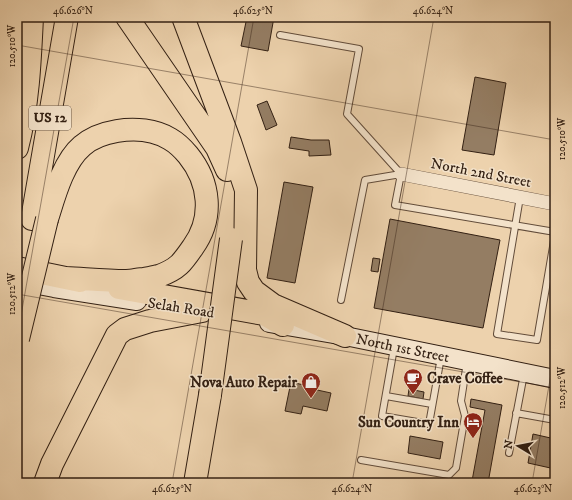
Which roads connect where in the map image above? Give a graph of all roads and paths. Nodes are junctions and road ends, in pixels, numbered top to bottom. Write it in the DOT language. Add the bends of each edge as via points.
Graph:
graph roads {
  1 [pos="32,17"];
  2 [pos="67,17"];
  3 [pos="127,17"];
  4 [pos="183,17"];
  5 [pos="280,35"];
  6 [pos="17,148"];
  7 [pos="401,174"];
  8 [pos="520,197"];
  9 [pos="555,204"];
  10 [pos="40,219"];
  11 [pos="515,225"];
  12 [pos="555,232"];
  13 [pos="555,235"];
  14 [pos="17,268"];
  15 [pos="17,281"];
  16 [pos="60,283"];
  17 [pos="17,297"];
  18 [pos="341,300"];
  19 [pos="202,311"];
  20 [pos="283,325"];
  21 [pos="344,336"];
  22 [pos="18,342"];
  23 [pos="395,346"];
  24 [pos="441,356"];
  25 [pos="468,361"];
  26 [pos="524,372"];
  27 [pos="555,379"];
  28 [pos="386,396"];
  29 [pos="432,404"];
  30 [pos="516,413"];
  31 [pos="555,420"];
  32 [pos="509,453"];
  33 [pos="361,460"];
  34 [pos="48,477"];
  35 [pos="195,483"];
  1 -- 6 [label="highway, US 12" via="29,68"];
  2 -- 10 [label="highway, US 12"];
  3 -- 35 [label="highway, bridge" via="217,148 232,182 232,239"];
  4 -- 21 [label="highway" via="246,190 245,270 248,282 254,291 273,305"];
  5 -- 7 [label="lane" via="359,49 347,114"];
  7 -- 8 [label="street, North 2nd Street"];
  7 -- 11 [label="lane" via="395,205"];
  7 -- 18 [label="lane" via="365,180"];
  8 -- 9 [label="street, North 2nd Street"];
  8 -- 11 [label="lane"];
  10 -- 16 [label="highway" via="73,157 82,146 110,132 144,130 171,139 194,162 206,191 208,204 205,223 196,243 174,270 158,276 128,281"];
  10 -- 17 [label="highway, US 12"];
  10 -- 22 [label="highway, bridge"];
  11 -- 12 [label="lane"];
  11 -- 13 [label="lane" via="497,334 537,340"];
  14 -- 16 [label="highway"];
  15 -- 16 [label="main road, Selah Road"];
  16 -- 19 [label="main road, Selah Road"];
  16 -- 20 [label="highway" via="264,314"];
  19 -- 20 [label="main road, Selah Road"];
  19 -- 34 [label="highway" via="150,321 125,329 117,335"];
  20 -- 21 [label="main road, Selah Road"];
  21 -- 23 [label="main road, North 1st Street"];
  23 -- 24 [label="main road, North 1st Street"];
  23 -- 28 [label="lane"];
  24 -- 25 [label="main road, North 1st Street"];
  24 -- 29 [label="lane"];
  25 -- 26 [label="main road, North 1st Street"];
  25 -- 33 [label="lane" via="461,401 465,416 456,468 449,475"];
  26 -- 27 [label="main road, North 1st Street"];
  26 -- 30 [label="lane"];
  28 -- 29 [label="lane"];
  28 -- 29 [label="lane" via="382,416 429,424"];
  30 -- 31 [label="lane"];
  30 -- 32 [label="lane"];
}
